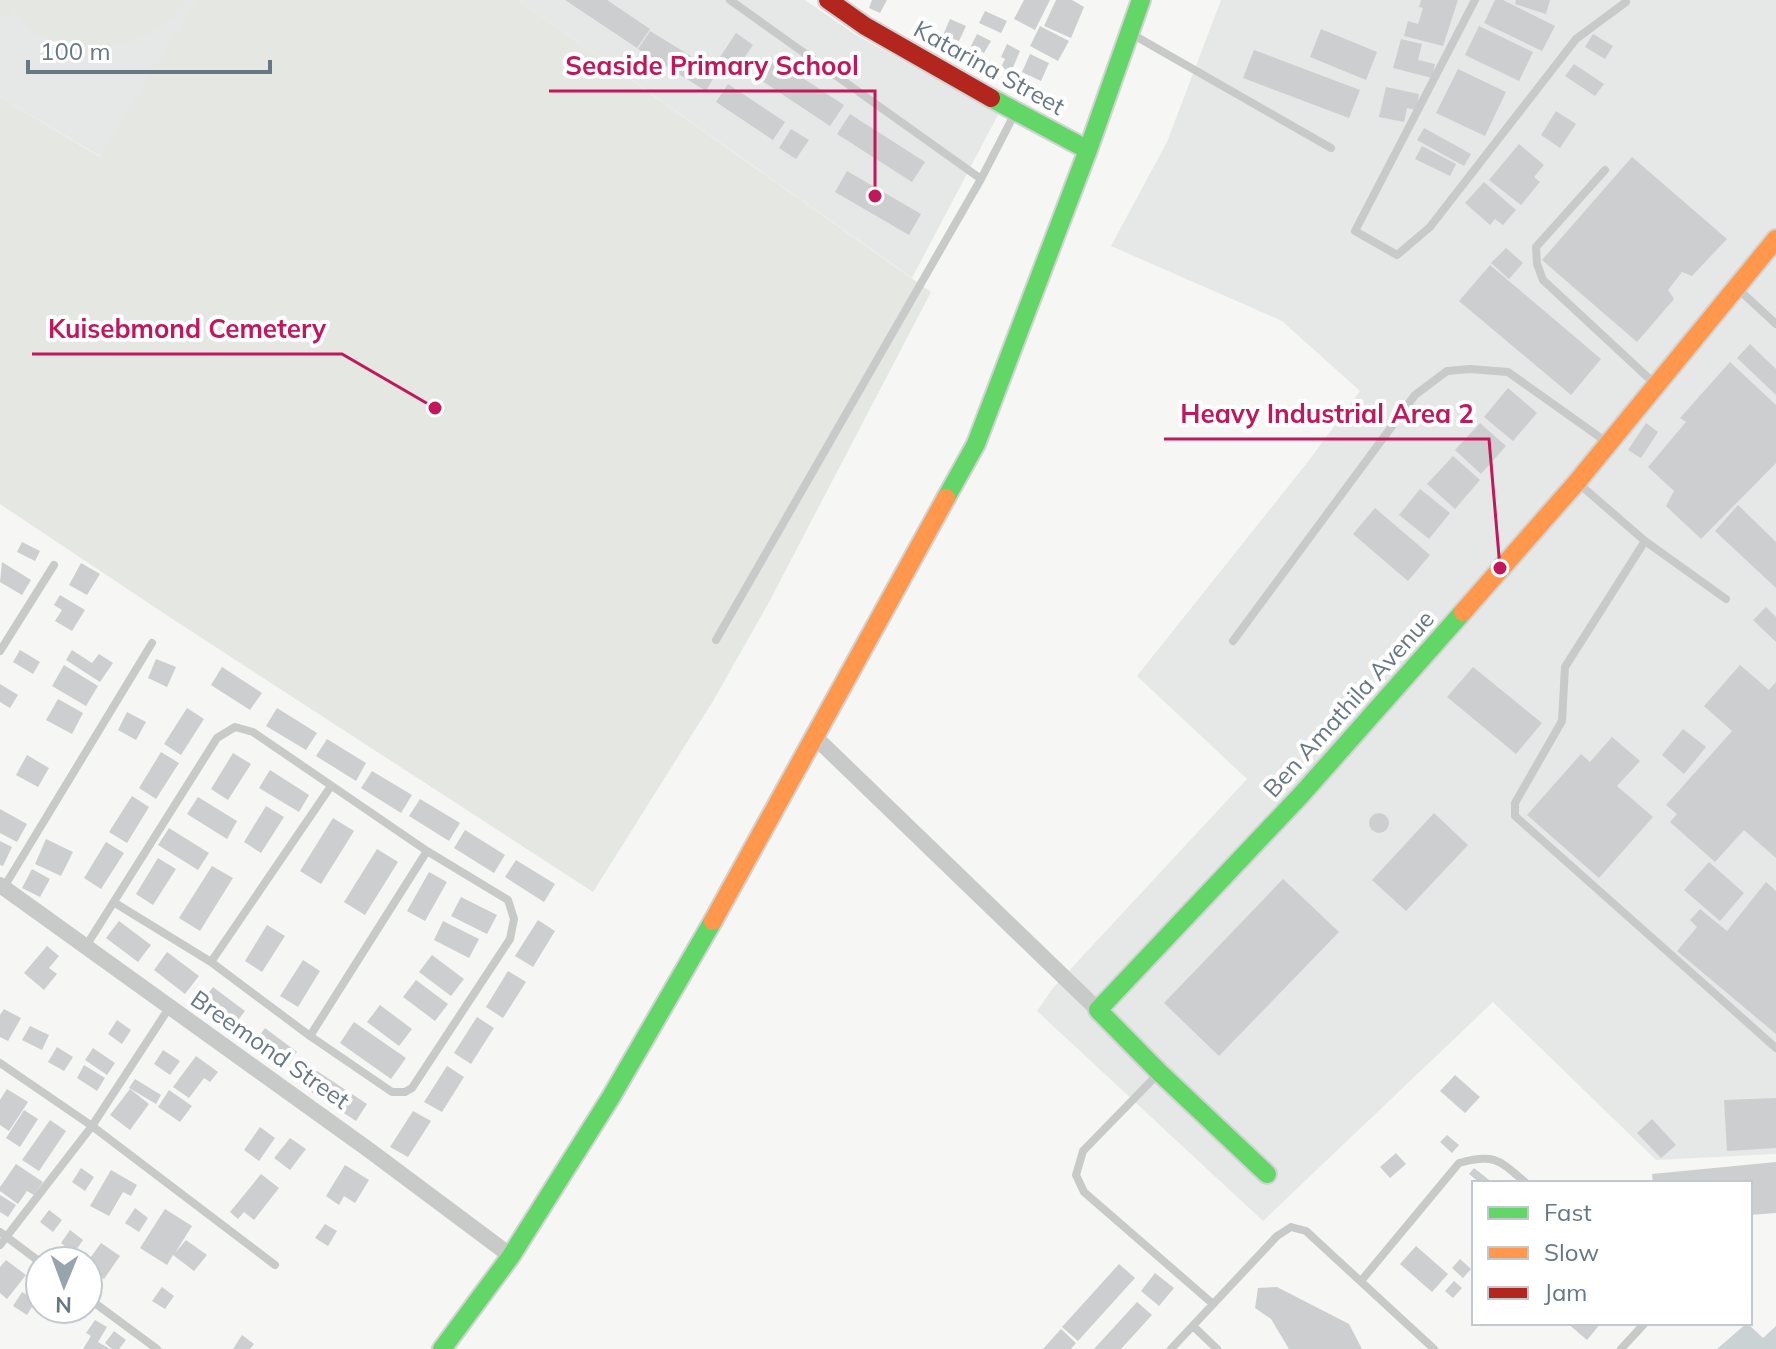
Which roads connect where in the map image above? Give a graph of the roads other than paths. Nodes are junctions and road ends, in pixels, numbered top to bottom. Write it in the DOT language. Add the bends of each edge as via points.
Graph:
graph roads {
  1 [pos="730,0"];
  2 [pos="828,0"];
  3 [pos="1475,0"];
  4 [pos="1625,1"];
  5 [pos="1136,2"];
  6 [pos="1129,32"];
  7 [pos="1016,111"];
  8 [pos="1331,148"];
  9 [pos="1088,150"];
  10 [pos="1605,170"];
  11 [pos="981,179"];
  12 [pos="1776,239"];
  13 [pos="1737,288"];
  14 [pos="1776,324"];
  15 [pos="1656,386"];
  16 [pos="1609,444"];
  17 [pos="1577,482"];
  18 [pos="1645,541"];
  19 [pos="54,565"];
  20 [pos="1726,599"];
  21 [pos="716,640"];
  22 [pos="1233,641"];
  23 [pos="152,643"];
  24 [pos="0,651"];
  25 [pos="814,736"];
  26 [pos="331,786"];
  27 [pos="427,851"];
  28 [pos="2,886"];
  29 [pos="115,903"];
  30 [pos="86,946"];
  31 [pos="211,962"];
  32 [pos="169,1008"];
  33 [pos="1098,1010"];
  34 [pos="310,1036"];
  35 [pos="1776,1048"];
  36 [pos="0,1063"];
  37 [pos="1160,1073"];
  38 [pos="92,1126"];
  39 [pos="1267,1174"];
  40 [pos="1524,1181"];
  41 [pos="3,1235"];
  42 [pos="0,1245"];
  43 [pos="24,1250"];
  44 [pos="511,1256"];
  45 [pos="275,1265"];
  46 [pos="1361,1281"];
  47 [pos="1213,1304"];
  48 [pos="104,1310"];
  49 [pos="1643,1325"];
  50 [pos="1193,1326"];
  51 [pos="157,1349"];
  52 [pos="442,1349"];
  53 [pos="1171,1349"];
  54 [pos="1217,1349"];
  55 [pos="1434,1349"];
  56 [pos="1621,1349"];
  1 -- 11 [label="lane"];
  2 -- 7 [label="street, Katarina Street"];
  3 -- 4 [label="lane" via="1355,231 1397,255 1430,227 1576,39"];
  5 -- 6 [label="street"];
  6 -- 8 [label="lane"];
  6 -- 9 [label="street"];
  7 -- 9 [label="street, Katarina Street"];
  7 -- 11 [label="lane"];
  9 -- 25 [label="street" via="976,444"];
  10 -- 15 [label="lane" via="1536,247 1537,264 1543,280"];
  11 -- 21 [label="lane"];
  12 -- 13 [label="street, Ben Amathila Avenue"];
  13 -- 14 [label="lane"];
  13 -- 15 [label="street, Ben Amathila Avenue"];
  15 -- 16 [label="street, Ben Amathila Avenue"];
  16 -- 17 [label="street, Ben Amathila Avenue"];
  16 -- 22 [label="lane" via="1508,372 1447,371 1415,395"];
  17 -- 18 [label="lane"];
  17 -- 33 [label="street, Ben Amathila Avenue" via="1301,795"];
  18 -- 20 [label="lane"];
  18 -- 35 [label="lane" via="1565,667 1562,721 1515,803 1515,816"];
  19 -- 24 [label="lane"];
  23 -- 28 [label="lane"];
  25 -- 33 [label="street"];
  25 -- 44 [label="street" via="694,955"];
  26 -- 27 [label="lane"];
  26 -- 29 [label="lane" via="253,732 235,727 217,738"];
  26 -- 31 [label="lane"];
  27 -- 34 [label="lane"];
  27 -- 34 [label="lane" via="508,900 514,919 510,939 405,1092 392,1092"];
  28 -- 30 [label="street, Breemond Street"];
  29 -- 30 [label="lane"];
  29 -- 31 [label="lane"];
  30 -- 32 [label="street, Breemond Street"];
  31 -- 34 [label="lane"];
  32 -- 38 [label="lane"];
  32 -- 44 [label="street, Breemond Street"];
  33 -- 37 [label="street"];
  36 -- 38 [label="lane"];
  37 -- 39 [label="street"];
  37 -- 47 [label="lane" via="1083,1151 1076,1175 1084,1192"];
  38 -- 41 [label="lane"];
  38 -- 45 [label="lane"];
  40 -- 46 [label="lane" via="1499,1160 1483,1156 1459,1163"];
  41 -- 42 [label="lane"];
  41 -- 43 [label="lane"];
  44 -- 52 [label="street"];
  46 -- 47 [label="lane" via="1306,1231 1291,1227"];
  46 -- 55 [label="lane"];
  47 -- 50 [label="lane"];
  48 -- 51 [label="lane"];
  49 -- 56 [label="lane"];
  50 -- 53 [label="lane"];
  50 -- 54 [label="lane"];
}
